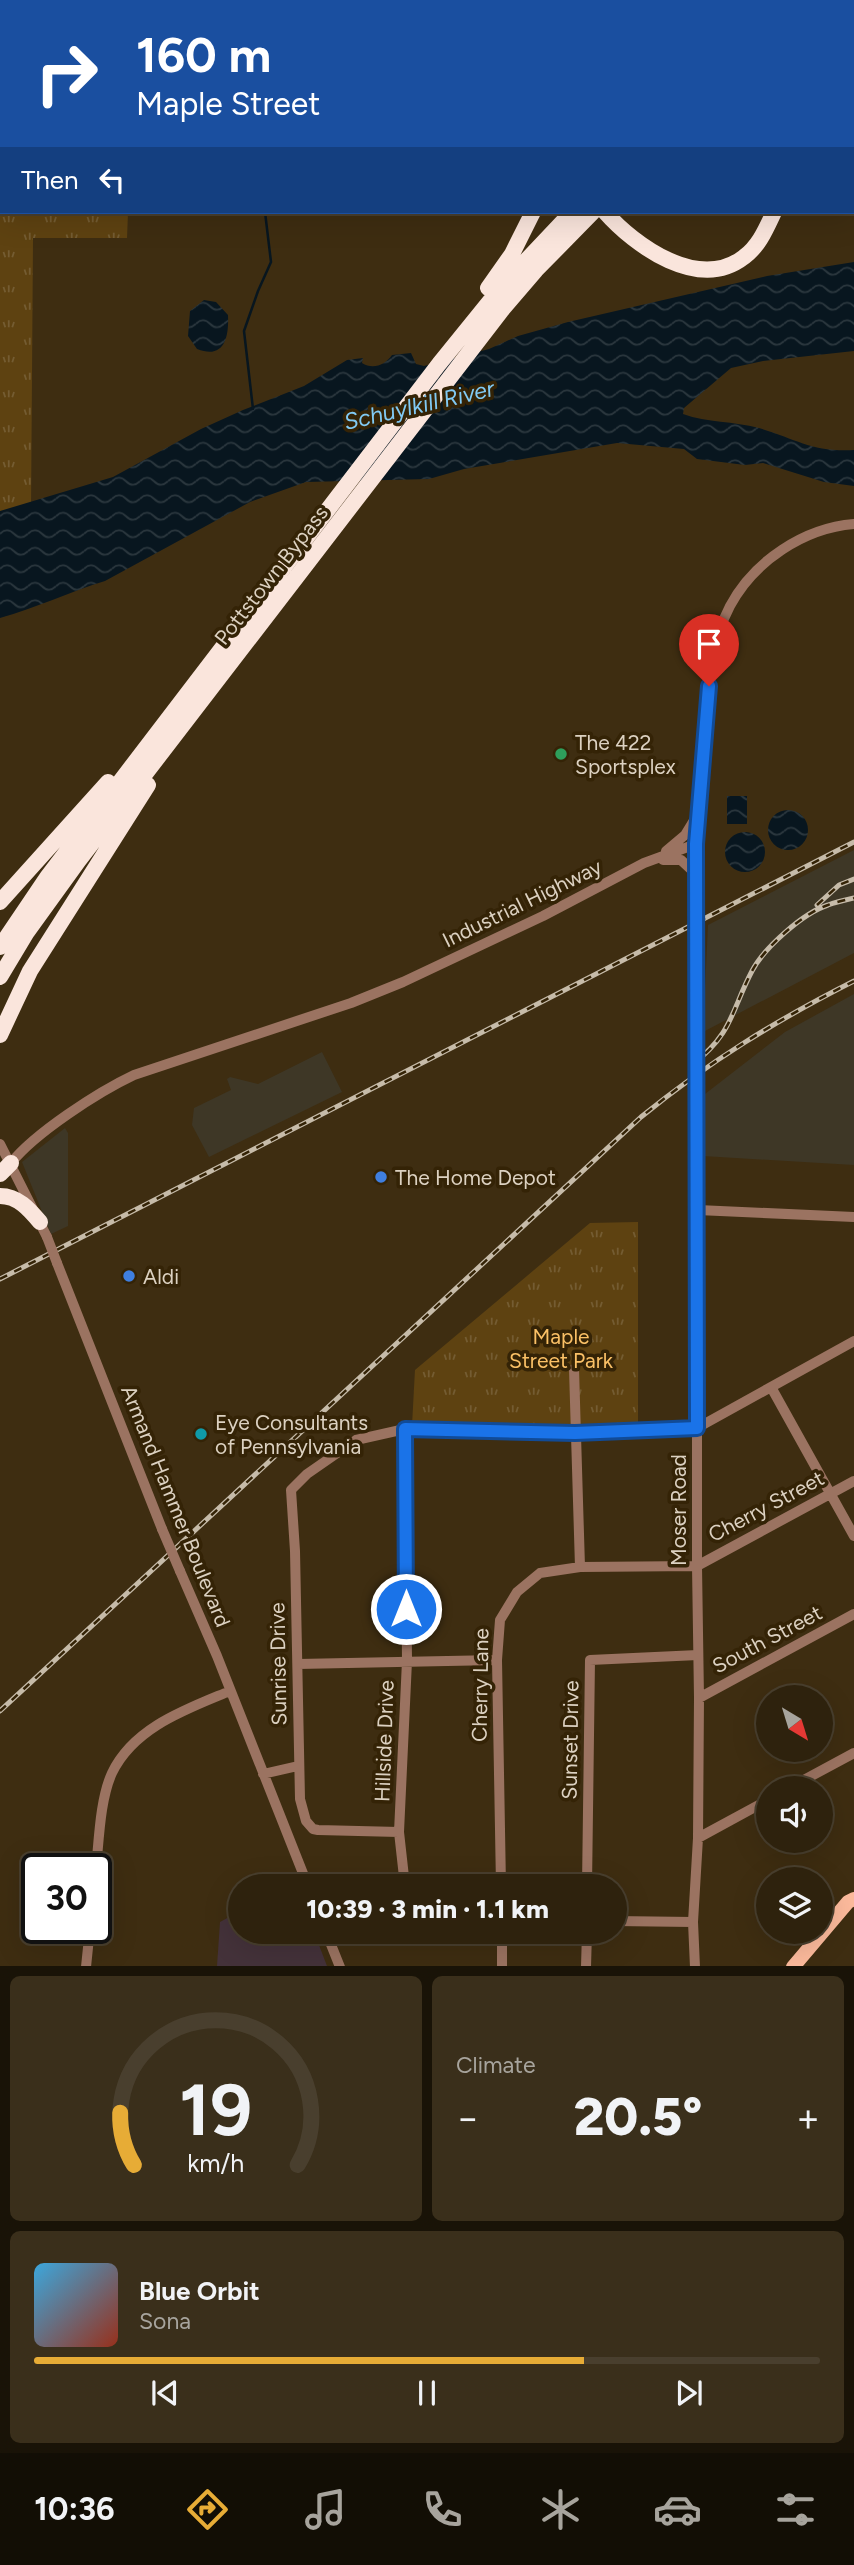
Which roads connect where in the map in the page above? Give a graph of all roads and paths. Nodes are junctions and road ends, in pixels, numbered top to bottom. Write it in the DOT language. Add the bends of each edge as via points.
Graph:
graph roads {
  1 [pos="532,214"];
  2 [pos="570,214"];
  3 [pos="594,214"];
  4 [pos="599,214"];
  5 [pos="616,214"];
  6 [pos="761,214"];
  7 [pos="773,214"];
  8 [pos="474,315"];
  9 [pos="854,524"];
  10 [pos="229,665"];
  11 [pos="167,720"];
  12 [pos="698,814"];
  13 [pos="696,844"];
  14 [pos="644,863"];
  15 [pos="696,874"];
  16 [pos="0,902"];
  17 [pos="0,947"];
  18 [pos="0,977"];
  19 [pos="0,1035"];
  20 [pos="0,1144"];
  21 [pos="5,1168"];
  22 [pos="0,1196"];
  23 [pos="698,1210"];
  24 [pos="854,1217"];
  25 [pos="43,1229"];
  26 [pos="854,1341"];
  27 [pos="575,1369"];
  28 [pos="771,1387"];
  29 [pos="697,1428"];
  30 [pos="405,1429"];
  31 [pos="575,1433"];
  32 [pos="854,1481"];
  33 [pos="831,1494"];
  34 [pos="854,1536"];
  35 [pos="697,1566"];
  36 [pos="580,1567"];
  37 [pos="854,1614"];
  38 [pos="698,1655"];
  39 [pos="497,1660"];
  40 [pos="407,1661"];
  41 [pos="298,1664"];
  42 [pos="230,1691"];
  43 [pos="699,1698"];
  44 [pos="854,1753"];
  45 [pos="298,1766"];
  46 [pos="263,1774"];
  47 [pos="811,1776"];
  48 [pos="756,1807"];
  49 [pos="400,1832"];
  50 [pos="698,1838"];
  51 [pos="98,1853"];
  52 [pos="303,1874"];
  53 [pos="404,1874"];
  54 [pos="501,1874"];
  55 [pos="587,1874"];
  56 [pos="852,1905"];
  57 [pos="627,1921"];
  58 [pos="693,1922"];
  59 [pos="88,1944"];
  60 [pos="331,1944"];
  61 [pos="502,1944"];
  62 [pos="586,1944"];
  63 [pos="86,1966"];
  64 [pos="340,1966"];
  65 [pos="502,1966"];
  66 [pos="586,1966"];
  67 [pos="695,1966"];
  68 [pos="793,1966"];
  1 -- 8 [label="highway"];
  2 -- 8 [label="highway"];
  3 -- 10 [label="highway, Pottstown Bypass" via="501,311"];
  4 -- 7 [label="highway" via="649,251 682,265 707,269 728,266 744,257 762,237"];
  5 -- 6 [label="highway" via="650,243 704,262 726,259 742,250 756,233"];
  8 -- 11 [label="highway, Pottstown Bypass"];
  9 -- 12 [label="street" via="819,531 790,545 758,569 731,605 712,665"];
  10 -- 18 [label="highway, Pottstown Bypass" via="51,898"];
  10 -- 19 [label="highway" via="58,924"];
  11 -- 16 [label="highway"];
  11 -- 17 [label="highway, Pottstown Bypass"];
  12 -- 13 [label="street"];
  12 -- 14 [label="street" via="674,846"];
  13 -- 14 [label="street, Industrial Highway"];
  13 -- 15 [label="street, Moser Road"];
  14 -- 15 [label="street" via="681,860"];
  14 -- 21 [label="street, Industrial Highway" via="403,982 134,1075 104,1090 22,1149"];
  15 -- 23 [label="street, Moser Road, bridge"];
  20 -- 21 [label="street, Armand Hammer Boulevard"];
  21 -- 25 [label="street, Armand Hammer Boulevard"];
  22 -- 25 [label="highway" via="18,1200"];
  23 -- 24 [label="street"];
  23 -- 29 [label="street, Moser Road"];
  25 -- 42 [label="street, Armand Hammer Boulevard, bridge"];
  26 -- 28 [label="street"];
  27 -- 31 [label="street"];
  28 -- 29 [label="street"];
  28 -- 33 [label="street"];
  29 -- 31 [label="street"];
  29 -- 35 [label="street, Moser Road"];
  30 -- 31 [label="street"];
  30 -- 40 [label="street, Hillside Drive"];
  30 -- 41 [label="street, Sunrise Drive" via="356,1440 292,1490"];
  31 -- 36 [label="street"];
  32 -- 33 [label="street, Cherry Street"];
  33 -- 34 [label="street"];
  33 -- 35 [label="street, Cherry Street"];
  35 -- 36 [label="street, Cherry Lane"];
  35 -- 38 [label="street, Moser Road"];
  36 -- 39 [label="street, Cherry Lane" via="540,1573 516,1592 500,1620"];
  37 -- 43 [label="street, South Street"];
  38 -- 43 [label="street, Moser Road"];
  38 -- 55 [label="street, Sunset Drive" via="590,1660"];
  39 -- 40 [label="street"];
  39 -- 54 [label="street, Cherry Lane"];
  40 -- 41 [label="street"];
  40 -- 49 [label="street, Hillside Drive"];
  41 -- 45 [label="street, Sunrise Drive"];
  42 -- 46 [label="street, Armand Hammer Boulevard"];
  42 -- 51 [label="street" via="166,1719 123,1756 107,1790"];
  43 -- 50 [label="street, Moser Road"];
  44 -- 47 [label="street"];
  45 -- 46 [label="street"];
  45 -- 49 [label="street, Sunrise Drive" via="301,1809 313,1829"];
  46 -- 52 [label="street, Armand Hammer Boulevard"];
  48 -- 50 [label="street"];
  49 -- 53 [label="street, Hillside Drive"];
  50 -- 58 [label="street, Moser Road"];
  56 -- 68 [label="main road"];
  57 -- 58 [label="street"];
  58 -- 67 [label="street, Moser Road"];
  59 -- 63 [label="street"];
  60 -- 64 [label="street"];
  61 -- 65 [label="street"];
  62 -- 66 [label="street"];
}
